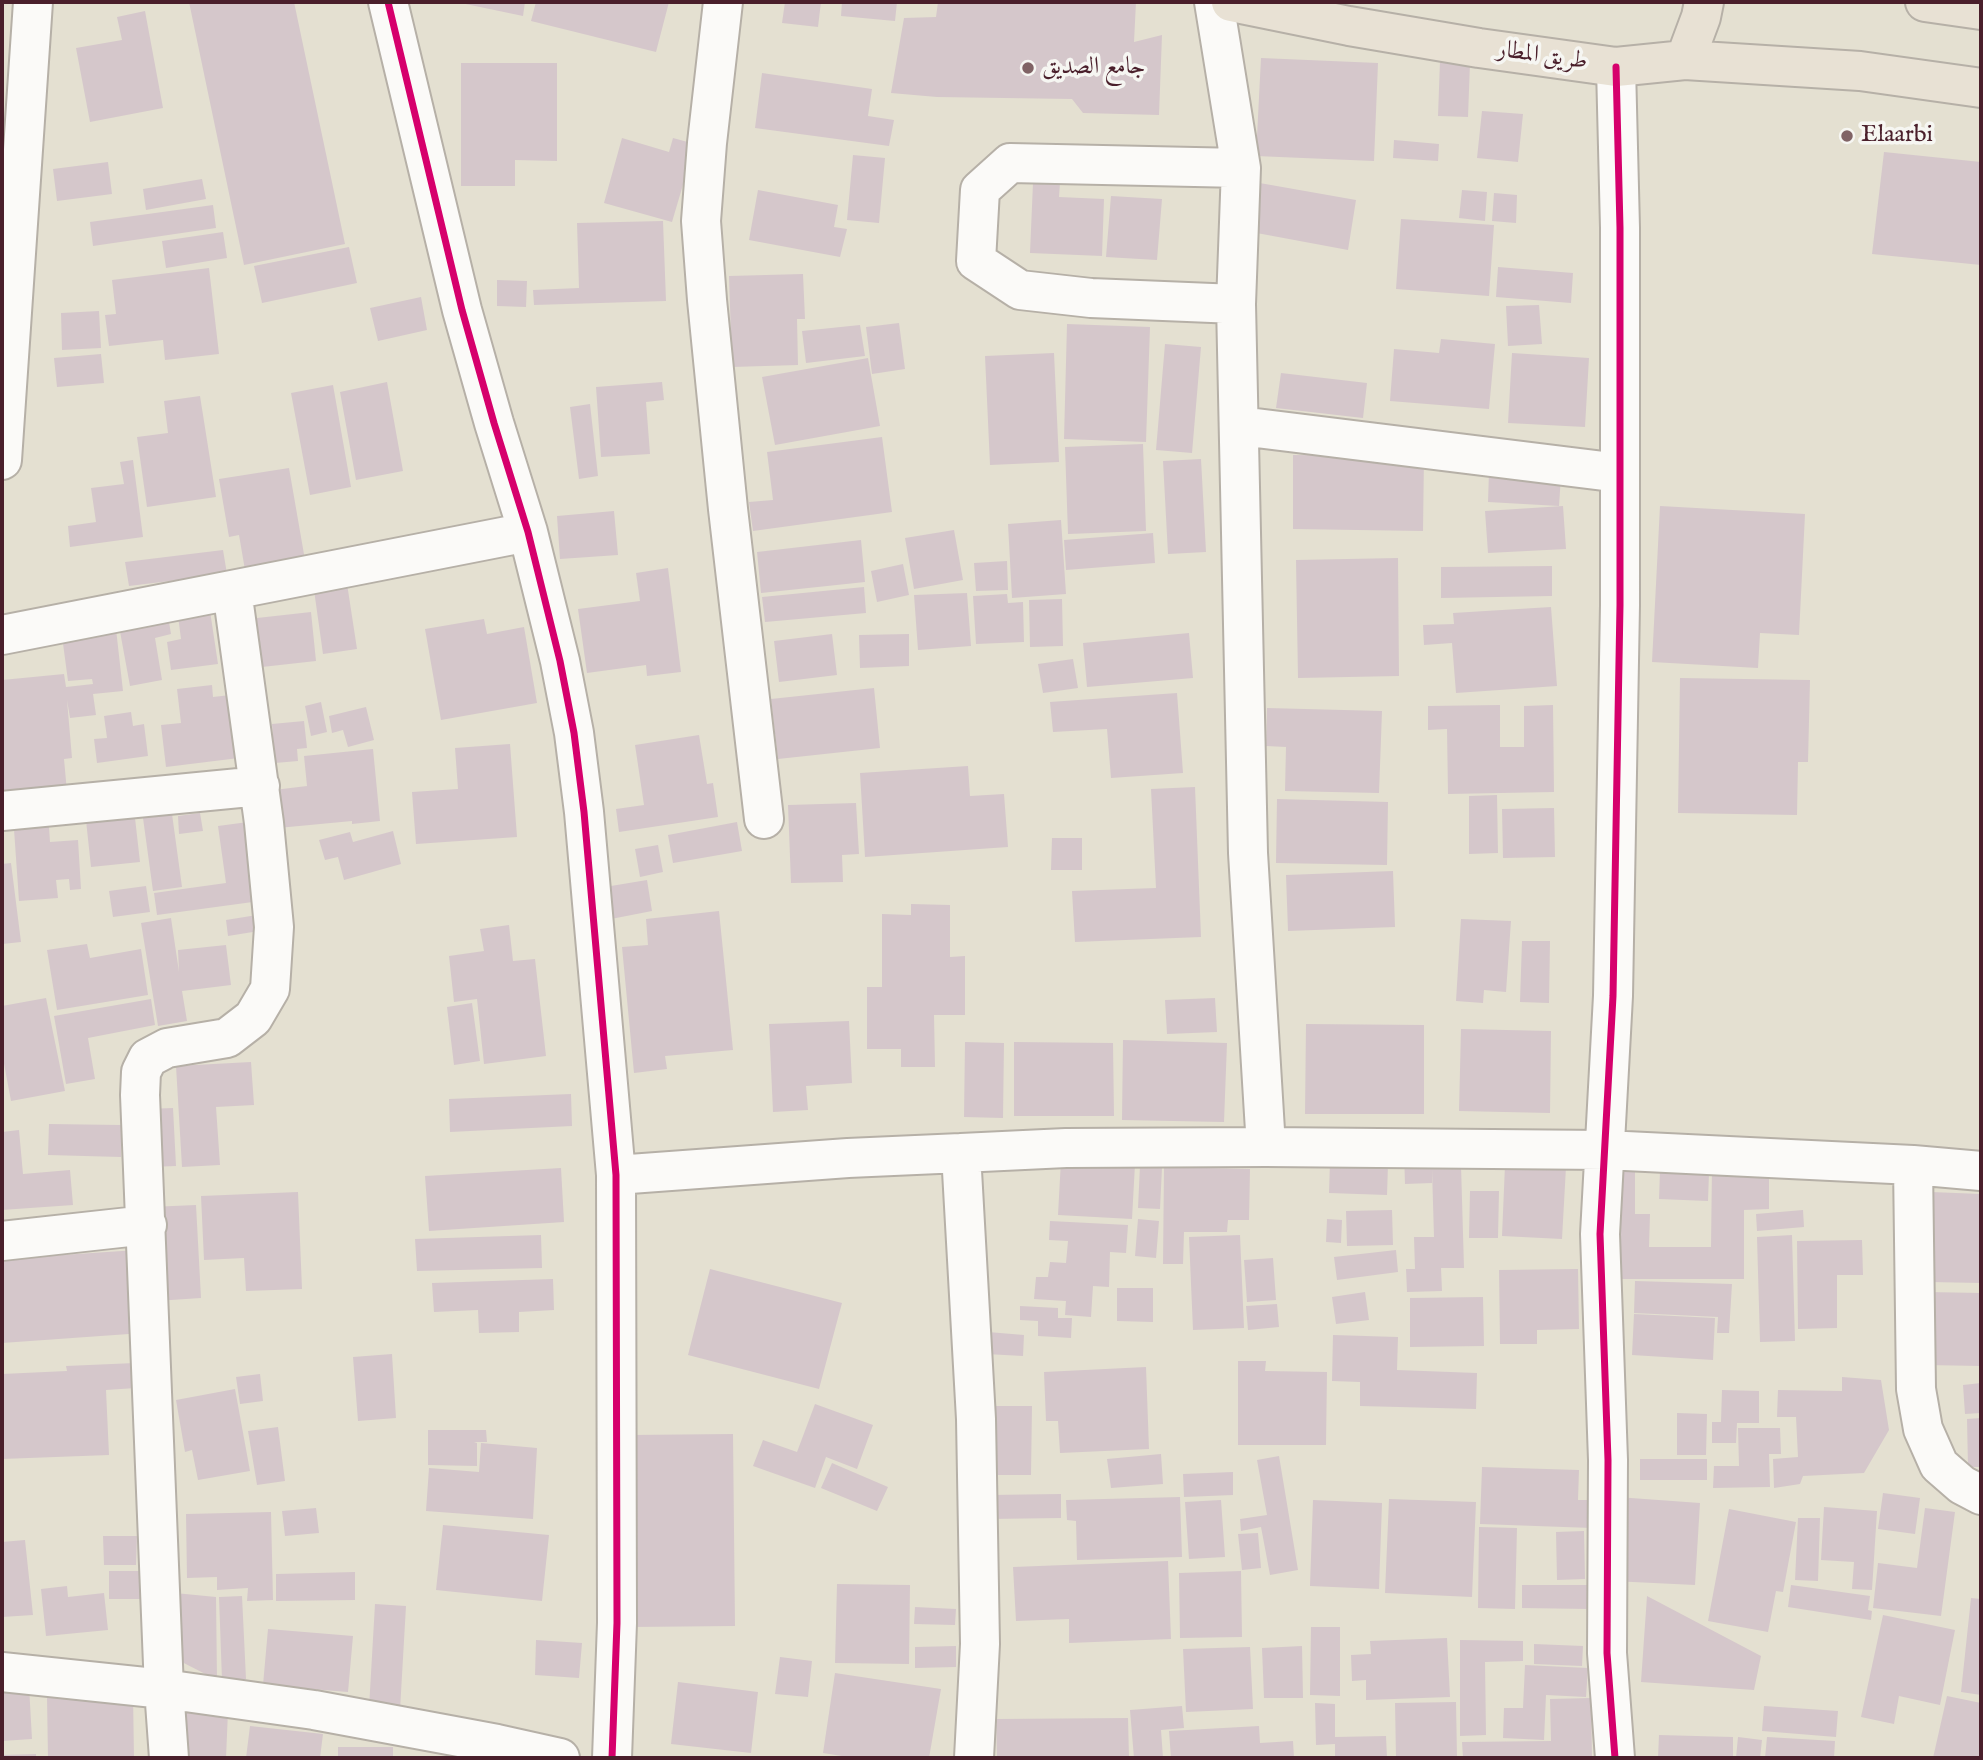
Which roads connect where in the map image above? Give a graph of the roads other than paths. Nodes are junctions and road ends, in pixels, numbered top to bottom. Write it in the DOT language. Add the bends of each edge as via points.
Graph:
graph roads {
  1 [pos="33,2"];
  2 [pos="388,2"];
  3 [pos="723,2"];
  4 [pos="1214,2"];
  5 [pos="1231,2"];
  6 [pos="1704,2"];
  7 [pos="1926,2"];
  8 [pos="1981,10"];
  9 [pos="1685,60"];
  10 [pos="1616,67"];
  11 [pos="1981,88"];
  12 [pos="1241,168"];
  13 [pos="1236,304"];
  14 [pos="4,399"];
  15 [pos="1240,426"];
  16 [pos="2,460"];
  17 [pos="1620,473"];
  18 [pos="528,532"];
  19 [pos="232,590"];
  20 [pos="2,635"];
  21 [pos="260,786"];
  22 [pos="2,811"];
  23 [pos="764,819"];
  24 [pos="1266,1147"];
  25 [pos="1605,1150"];
  26 [pos="961,1153"];
  27 [pos="1913,1165"];
  28 [pos="1981,1171"];
  29 [pos="616,1175"];
  30 [pos="147,1225"];
  31 [pos="2,1241"];
  32 [pos="1981,1495"];
  33 [pos="2,1672"];
  34 [pos="164,1689"];
  35 [pos="169,1758"];
  36 [pos="560,1758"];
  37 [pos="612,1758"];
  38 [pos="974,1758"];
  39 [pos="1615,1758"];
  1 -- 14 [label="street"];
  2 -- 18 [label="street" via="462,310"];
  3 -- 23 [label="street" via="701,221"];
  4 -- 12 [label="street"];
  5 -- 10 [label="main road, طريق المطار" via="1479,48"];
  6 -- 9 [label="main road"];
  7 -- 8 [label="main road"];
  9 -- 10 [label="main road, طريق المطار"];
  9 -- 11 [label="main road, طريق المطار" via="1860,71"];
  10 -- 17 [label="street"];
  12 -- 13 [label="street"];
  12 -- 13 [label="street" via="1010,163 980,190 976,261 1020,290"];
  13 -- 15 [label="street"];
  14 -- 16 [label="street"];
  15 -- 17 [label="street"];
  15 -- 24 [label="street" via="1248,853"];
  17 -- 25 [label="street" via="1613,996"];
  18 -- 19 [label="street"];
  18 -- 29 [label="street" via="574,733"];
  19 -- 20 [label="street"];
  19 -- 21 [label="street"];
  21 -- 22 [label="street"];
  21 -- 30 [label="street" via="274,927 270,989 253,1018 227,1038 167,1048 148,1058 141,1072 140,1095"];
  24 -- 25 [label="street"];
  24 -- 26 [label="street"];
  25 -- 27 [label="street"];
  25 -- 39 [label="street" via="1601,1234 1608,1460 1607,1653"];
  26 -- 29 [label="street"];
  26 -- 38 [label="street" via="976,1419 980,1644"];
  27 -- 28 [label="street"];
  27 -- 32 [label="street" via="1916,1388 1923,1429 1938,1465"];
  29 -- 37 [label="street" via="617,1623"];
  30 -- 31 [label="street"];
  30 -- 34 [label="street"];
  33 -- 34 [label="street"];
  34 -- 35 [label="street"];
  34 -- 36 [label="street" via="314,1710"];
}
